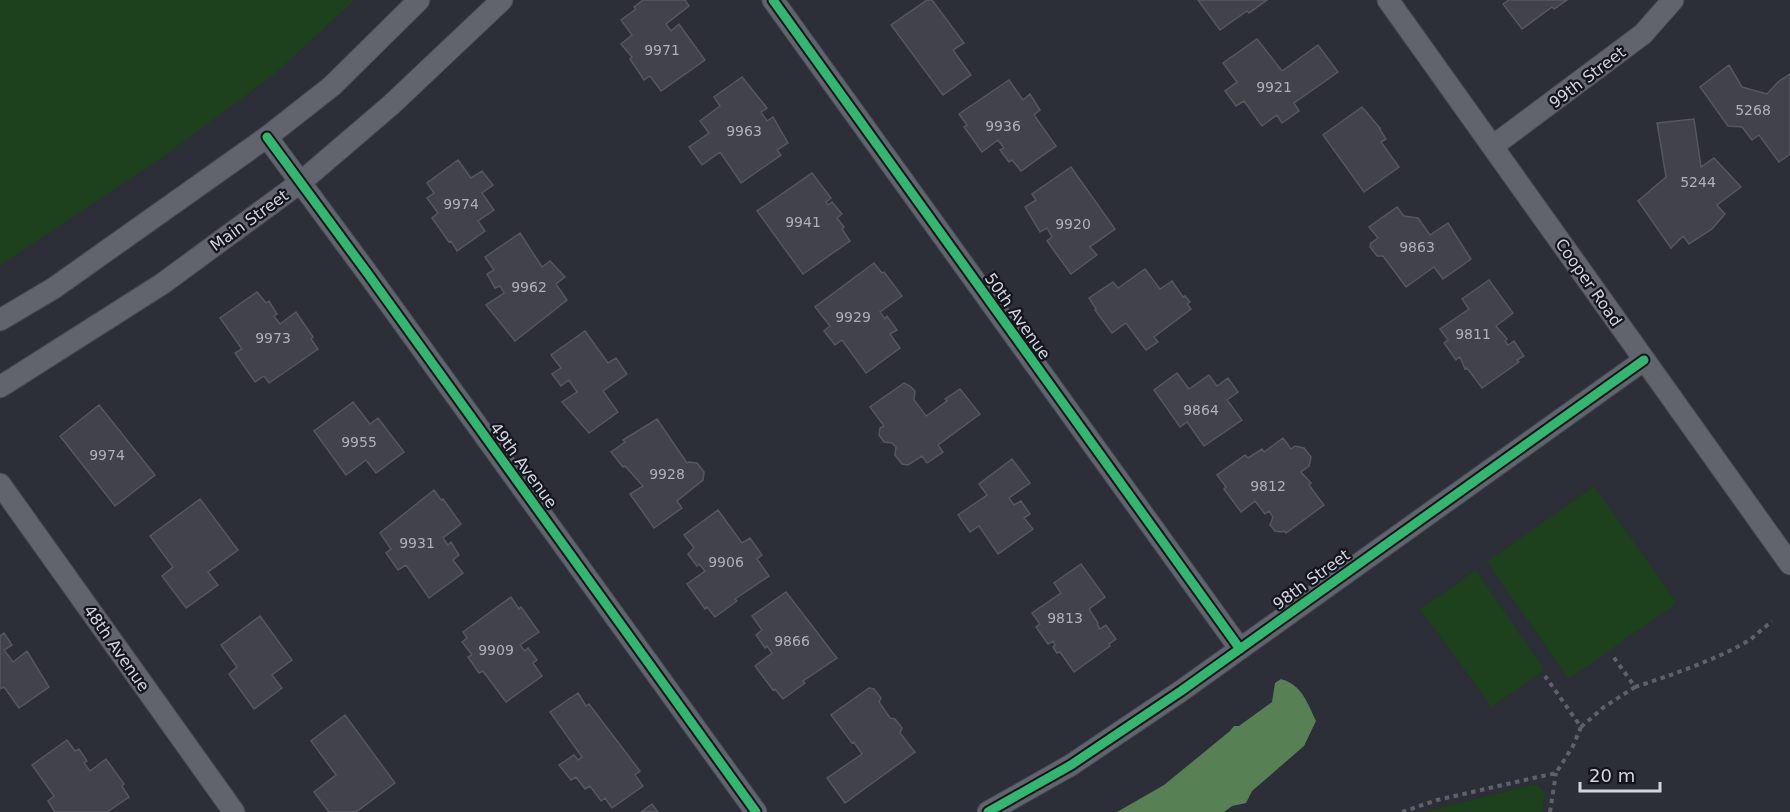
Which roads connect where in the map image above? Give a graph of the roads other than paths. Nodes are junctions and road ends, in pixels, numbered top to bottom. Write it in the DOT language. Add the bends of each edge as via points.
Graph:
graph roads {
  1 [pos="419,0"];
  2 [pos="502,0"];
  3 [pos="773,0"];
  4 [pos="1388,0"];
  5 [pos="1673,0"];
  6 [pos="267,137"];
  7 [pos="1493,146"];
  8 [pos="301,182"];
  9 [pos="0,320"];
  10 [pos="1644,360"];
  11 [pos="0,387"];
  12 [pos="0,484"];
  13 [pos="1790,564"];
  14 [pos="1240,649"];
  15 [pos="234,812"];
  16 [pos="756,812"];
  17 [pos="988,812"];
  1 -- 6 [label="street" via="332,86"];
  2 -- 8 [label="street, Main Street" via="391,105"];
  3 -- 14 [label="street, 50th Avenue"];
  4 -- 7 [label="street, Cooper Road"];
  5 -- 7 [label="street, 99th Street" via="1643,34"];
  6 -- 8 [label="street, 49th Avenue"];
  6 -- 9 [label="street" via="54,288"];
  7 -- 10 [label="street, Cooper Road"];
  8 -- 11 [label="street, Main Street" via="162,284"];
  8 -- 16 [label="street, 49th Avenue"];
  10 -- 13 [label="street, Cooper Road"];
  10 -- 14 [label="street, 98th Street"];
  12 -- 15 [label="street, 48th Avenue"];
  14 -- 17 [label="street, 98th Street" via="1071,765"];
}
